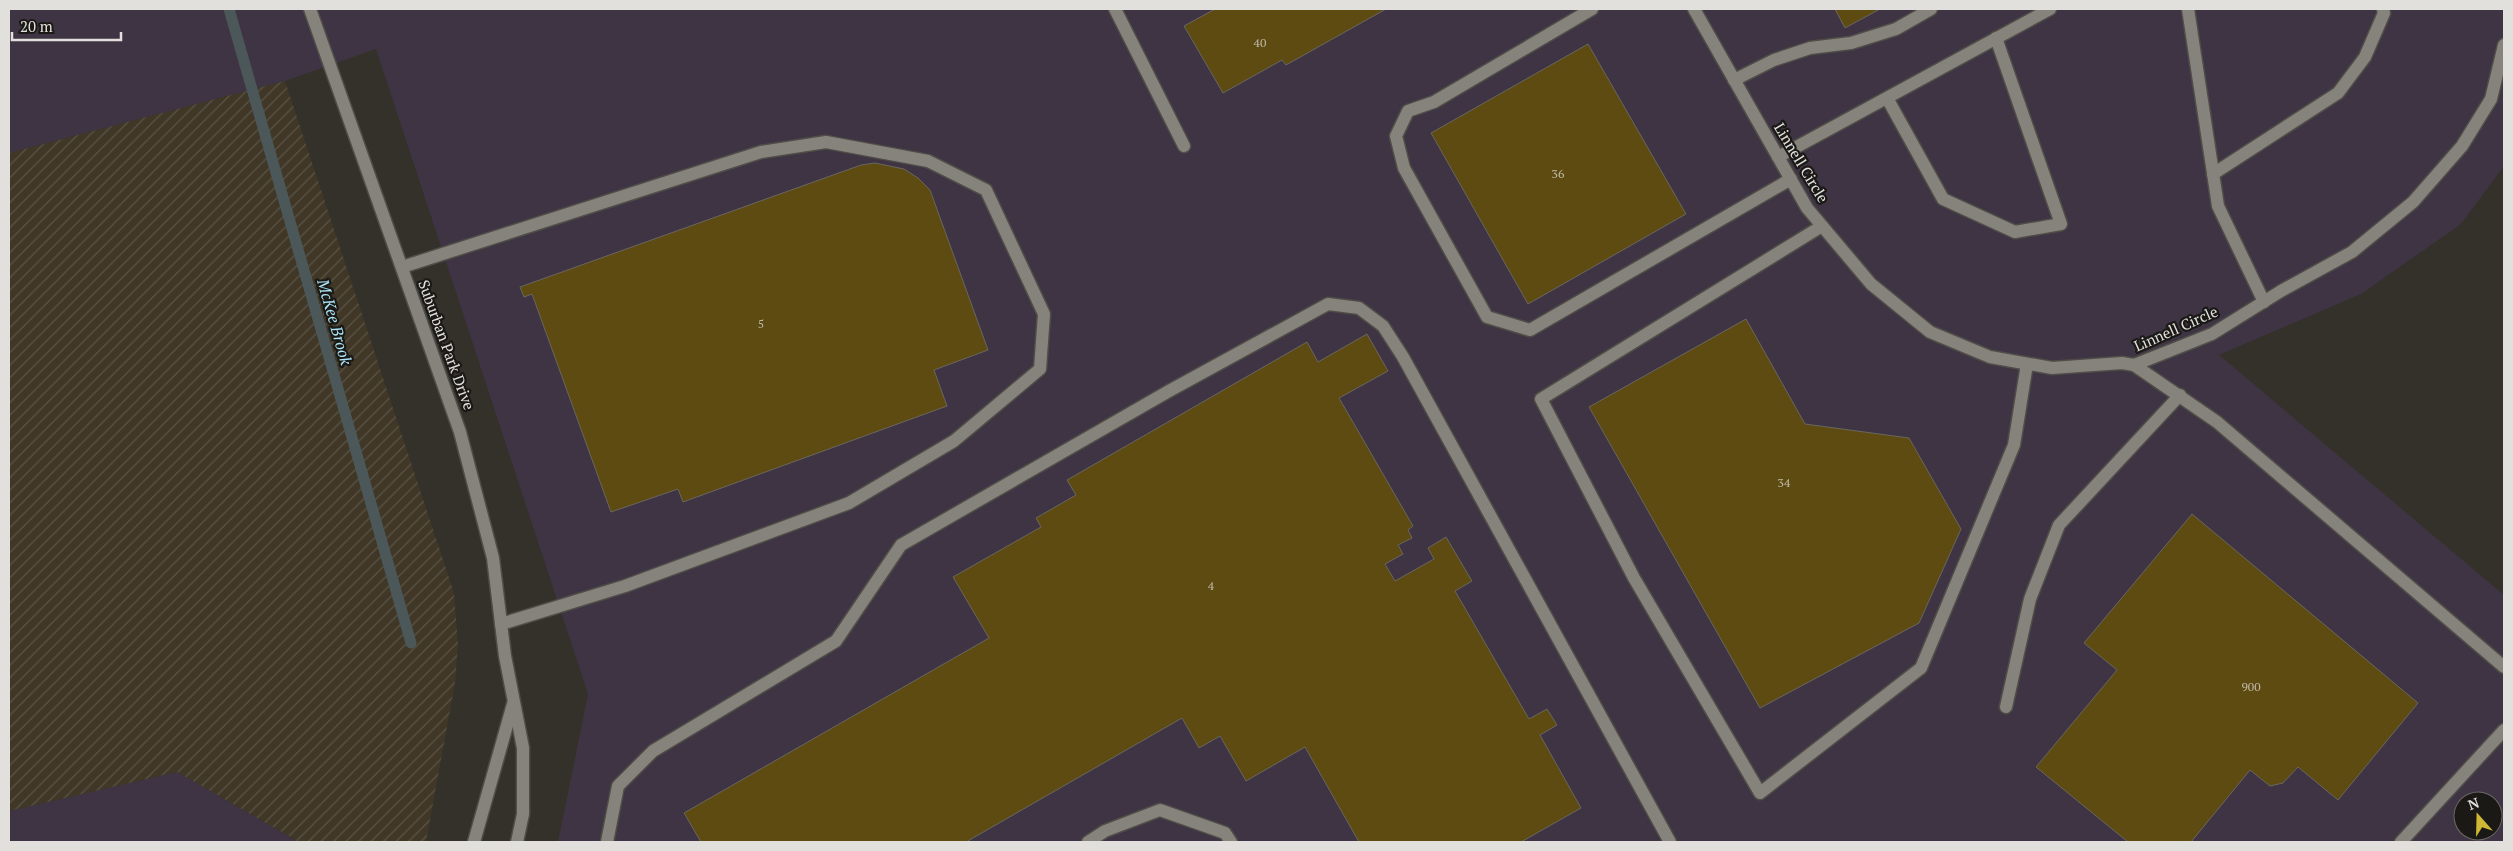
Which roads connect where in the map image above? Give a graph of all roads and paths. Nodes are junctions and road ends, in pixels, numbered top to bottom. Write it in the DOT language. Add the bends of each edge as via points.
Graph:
graph roads {
  1 [pos="310,9"];
  2 [pos="1115,9"];
  3 [pos="1592,9"];
  4 [pos="1694,9"];
  5 [pos="1931,9"];
  6 [pos="2050,9"];
  7 [pos="2188,9"];
  8 [pos="2384,9"];
  9 [pos="1996,38"];
  10 [pos="2504,45"];
  11 [pos="1734,80"];
  12 [pos="1887,98"];
  13 [pos="1184,146"];
  14 [pos="1778,157"];
  15 [pos="2213,174"];
  16 [pos="1791,179"];
  17 [pos="1822,226"];
  18 [pos="402,268"];
  19 [pos="2264,302"];
  20 [pos="2027,364"];
  21 [pos="2134,365"];
  22 [pos="2180,395"];
  23 [pos="501,624"];
  24 [pos="2504,667"];
  25 [pos="514,702"];
  26 [pos="2006,708"];
  27 [pos="2504,730"];
  28 [pos="474,842"];
  29 [pos="517,842"];
  30 [pos="607,842"];
  31 [pos="1088,842"];
  32 [pos="1231,842"];
  33 [pos="1670,842"];
  34 [pos="2401,842"];
  1 -- 18 [label="street, Suburban Park Drive"];
  2 -- 13 [label="street"];
  3 -- 16 [label="street" via="1434,102 1408,111 1396,136 1404,168 1487,317 1530,330"];
  4 -- 11 [label="street, Linnell Circle"];
  5 -- 11 [label="street" via="1896,29 1851,43 1810,48 1774,60"];
  6 -- 9 [label="street"];
  7 -- 15 [label="street"];
  8 -- 15 [label="street" via="2365,57 2338,94"];
  9 -- 12 [label="street"];
  9 -- 12 [label="street" via="2061,224 2015,232 1943,199"];
  10 -- 19 [label="street, Linnell Circle" via="2491,99 2462,146 2413,202 2352,252"];
  11 -- 14 [label="street, Linnell Circle"];
  12 -- 14 [label="street"];
  14 -- 16 [label="street, Linnell Circle"];
  15 -- 19 [label="street" via="2218,206"];
  16 -- 17 [label="street, Linnell Circle"];
  17 -- 20 [label="street, Linnell Circle" via="1871,284 1930,332 1990,357"];
  17 -- 20 [label="street" via="1541,399 1634,578 1760,793 1921,668 2014,445"];
  18 -- 23 [label="street, Suburban Park Drive" via="460,432 493,558"];
  18 -- 23 [label="street" via="761,152 826,142 928,161 986,190 1044,314 1040,369 954,440 849,503 625,586"];
  19 -- 21 [label="street, Linnell Circle" via="2212,334"];
  20 -- 21 [label="street, Linnell Circle" via="2052,368"];
  21 -- 22 [label="street"];
  22 -- 24 [label="street" via="2217,422"];
  22 -- 26 [label="street" via="2059,525 2030,598"];
  23 -- 25 [label="street, Suburban Park Drive"];
  25 -- 28 [label="street, Suburban Park Drive"];
  25 -- 29 [label="street, Suburban Park Drive" via="522,748 524,814"];
  27 -- 34 [label="street"];
  30 -- 33 [label="street" via="618,786 653,751 836,641 901,545 1328,304 1360,308 1383,326"];
  31 -- 32 [label="street" via="1105,831 1160,810 1225,833"];
}
